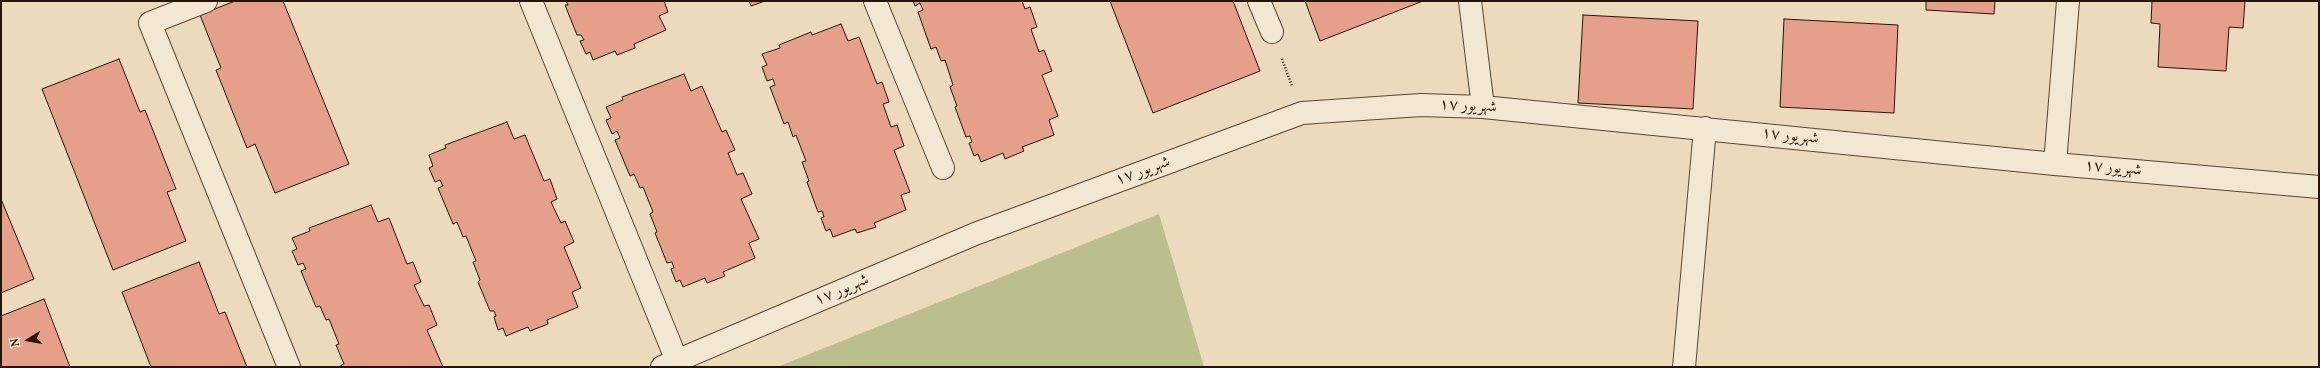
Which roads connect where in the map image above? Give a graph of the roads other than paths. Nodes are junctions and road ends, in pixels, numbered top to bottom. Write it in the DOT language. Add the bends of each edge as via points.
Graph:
graph roads {
  1 [pos="206,1"];
  2 [pos="531,1"];
  3 [pos="875,1"];
  4 [pos="1259,1"];
  5 [pos="1470,1"];
  6 [pos="2068,1"];
  7 [pos="1272,32"];
  8 [pos="1483,107"];
  9 [pos="1705,128"];
  10 [pos="2055,164"];
  11 [pos="943,168"];
  12 [pos="2319,187"];
  13 [pos="670,364"];
  14 [pos="289,367"];
  15 [pos="1684,367"];
  1 -- 14 [label="street" via="150,23"];
  2 -- 13 [label="street"];
  3 -- 11 [label="street"];
  4 -- 7 [label="street"];
  5 -- 8 [label="street"];
  6 -- 10 [label="street"];
  8 -- 9 [label="street, ۱۷ شهریور"];
  8 -- 13 [label="street, ۱۷ شهریور" via="1421,104 1302,113 975,234"];
  9 -- 10 [label="street, ۱۷ شهریور"];
  9 -- 15 [label="street"];
  10 -- 12 [label="street, ۱۷ شهریور"];
}
